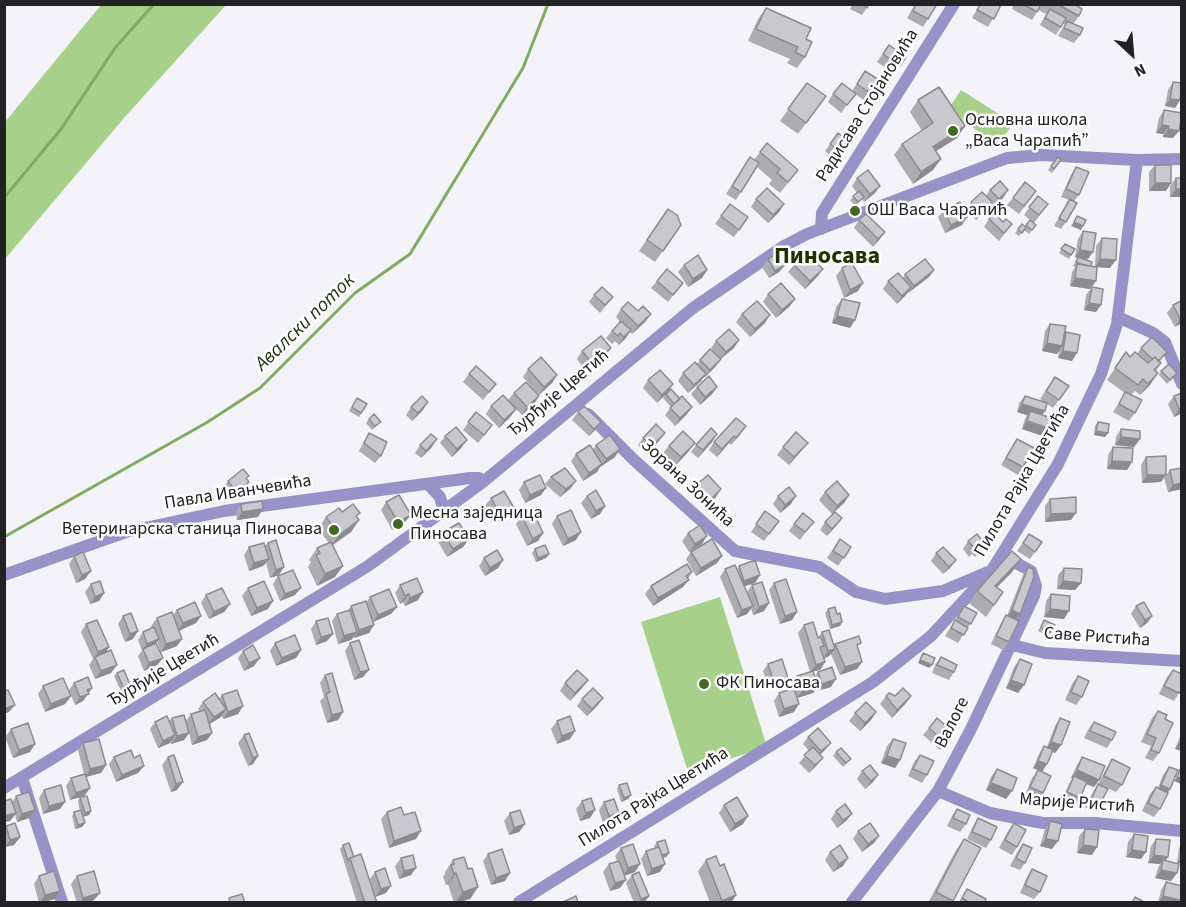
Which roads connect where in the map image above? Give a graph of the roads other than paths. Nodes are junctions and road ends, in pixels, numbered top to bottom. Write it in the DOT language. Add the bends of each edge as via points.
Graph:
graph roads {
  1 [pos="954,4"];
  2 [pos="1182,159"];
  3 [pos="1137,160"];
  4 [pos="821,229"];
  5 [pos="1118,317"];
  6 [pos="1182,384"];
  7 [pos="577,403"];
  8 [pos="483,482"];
  9 [pos="428,484"];
  10 [pos="444,511"];
  11 [pos="1002,556"];
  12 [pos="992,570"];
  13 [pos="4,575"];
  14 [pos="943,591"];
  15 [pos="964,604"];
  16 [pos="1012,645"];
  17 [pos="1182,661"];
  18 [pos="22,778"];
  19 [pos="4,788"];
  20 [pos="938,791"];
  21 [pos="1182,831"];
  22 [pos="62,903"];
  23 [pos="519,903"];
  24 [pos="852,903"];
  1 -- 4 [label="street, Радисава Стојановића" via="822,213"];
  2 -- 3 [label="street, Ђурђије Цветић"];
  3 -- 4 [label="street, Ђурђије Цветић" via="1041,155 1007,158"];
  3 -- 5 [label="street, Пилота Рајка Цветића"];
  4 -- 7 [label="street, Ђурђије Цветић" via="784,246 693,308"];
  5 -- 6 [label="street" via="1165,342"];
  5 -- 11 [label="street, Пилота Рајка Цветића" via="1101,374 1084,413"];
  7 -- 8 [label="street, Ђурђије Цветић"];
  7 -- 14 [label="street, Зорана Зонића" via="735,550 819,567 856,592 871,597 906,598"];
  8 -- 9 [label="street, Павла Иванчевића" via="475,477"];
  8 -- 10 [label="street, Ђурђије Цветић"];
  9 -- 10 [label="street" via="440,496"];
  9 -- 13 [label="street, Павла Иванчевића" via="192,518 105,538"];
  10 -- 18 [label="street, Ђурђије Цветић" via="268,630"];
  11 -- 12 [label="street, Пилота Рајка Цветића"];
  11 -- 16 [label="street, Валоге" via="1031,571 1036,586"];
  12 -- 14 [label="street, Зорана Зонића"];
  12 -- 15 [label="street, Пилота Рајка Цветића"];
  14 -- 15 [label="street"];
  15 -- 23 [label="street, Пилота Рајка Цветића" via="873,682"];
  16 -- 17 [label="street, Саве Ристића" via="1045,653"];
  16 -- 20 [label="street, Валоге"];
  18 -- 19 [label="street, Ђурђије Цветић"];
  18 -- 22 [label="street"];
  20 -- 21 [label="street, Марије Ристић" via="990,813 1024,820"];
  20 -- 24 [label="street, Валоге"];
}
